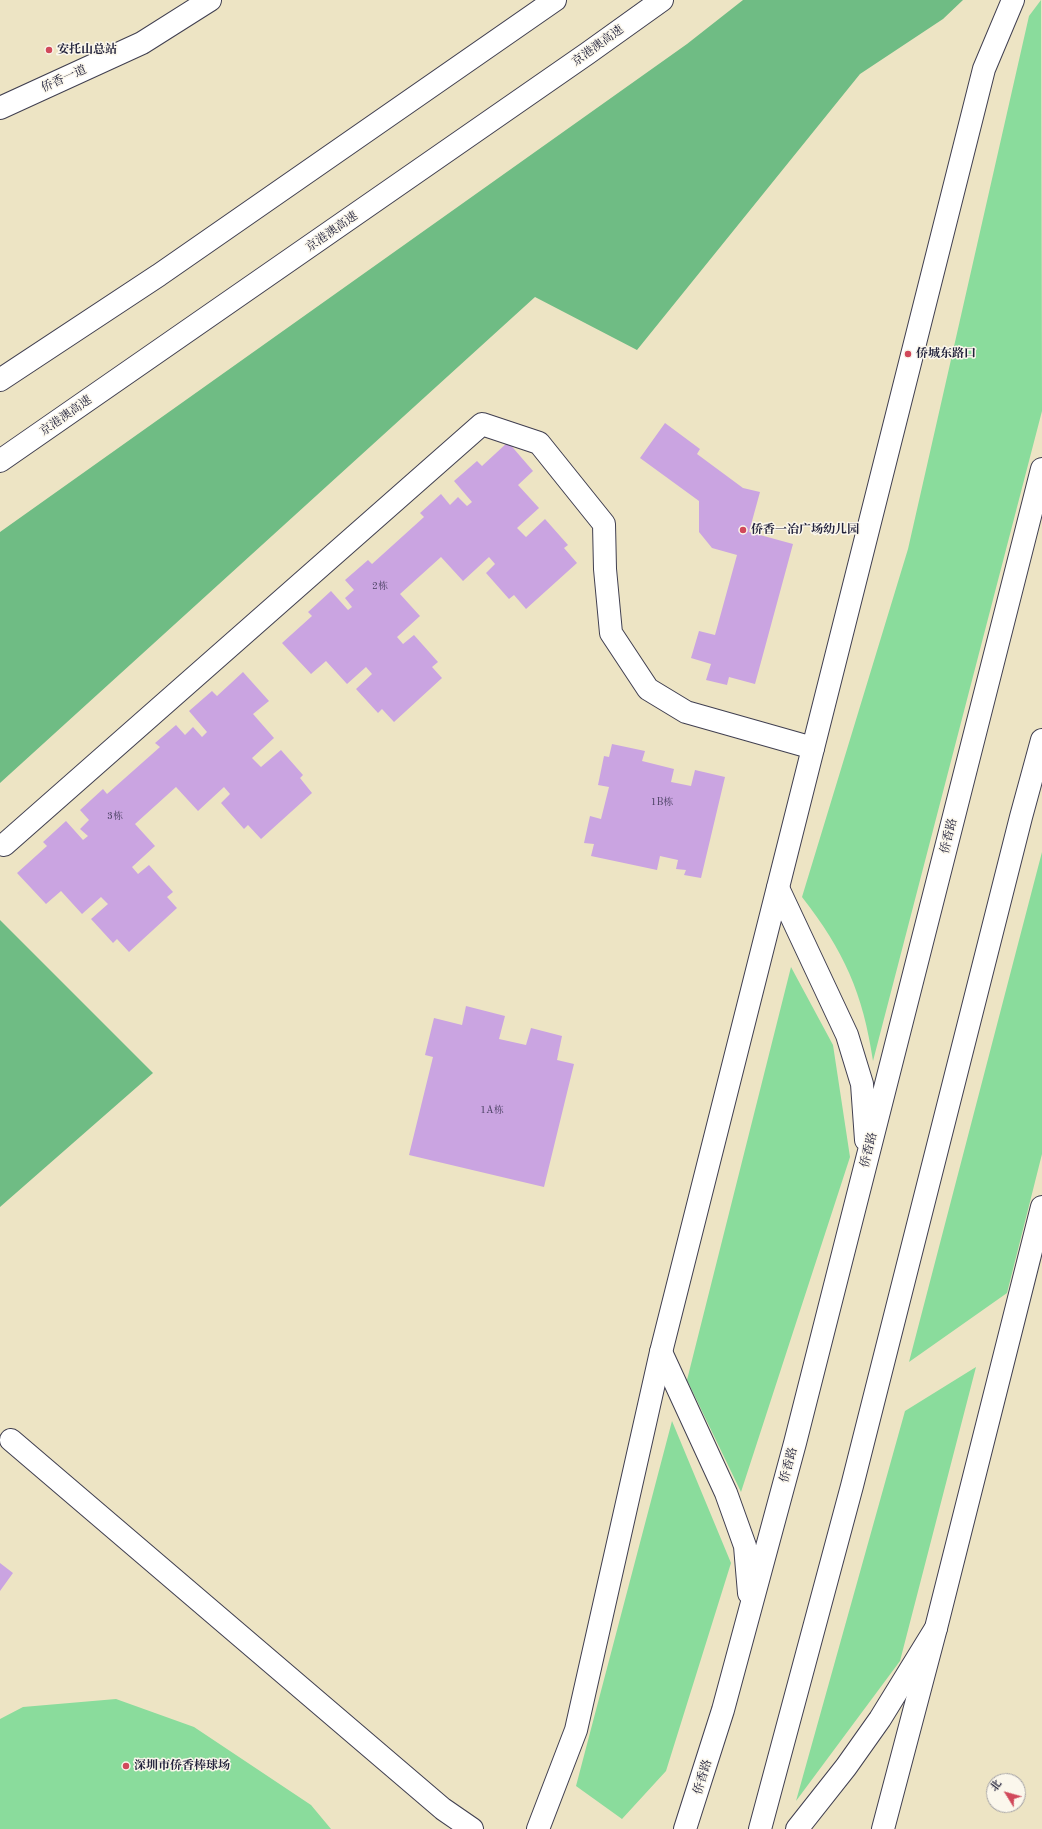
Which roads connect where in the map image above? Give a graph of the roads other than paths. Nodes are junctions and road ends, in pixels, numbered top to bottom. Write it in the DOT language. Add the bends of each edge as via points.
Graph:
graph roads {
  1 [pos="210,0"];
  2 [pos="555,0"];
  3 [pos="662,0"];
  4 [pos="1013,0"];
  5 [pos="0,108"];
  6 [pos="0,380"];
  7 [pos="0,461"];
  8 [pos="1042,469"];
  9 [pos="1042,740"];
  10 [pos="813,748"];
  11 [pos="4,844"];
  12 [pos="778,888"];
  13 [pos="867,1157"];
  14 [pos="1042,1207"];
  15 [pos="661,1352"];
  16 [pos="11,1440"];
  17 [pos="750,1610"];
  18 [pos="936,1628"];
  19 [pos="472,1829"];
  20 [pos="538,1829"];
  21 [pos="685,1829"];
  22 [pos="760,1829"];
  23 [pos="797,1829"];
  24 [pos="883,1829"];
  1 -- 5 [label="main road, 侨香一道" via="142,43"];
  2 -- 6 [label="main road" via="159,275"];
  3 -- 7 [label="main road, 京港澳高速" via="588,54"];
  4 -- 10 [label="main road" via="984,69"];
  8 -- 13 [label="main road, 侨香路"];
  9 -- 22 [label="main road" via="852,1486"];
  10 -- 11 [label="main road" via="686,712 648,688 611,633 604,569 604,524 539,443 482,424"];
  10 -- 12 [label="main road"];
  12 -- 13 [label="main road" via="847,1035 862,1084"];
  12 -- 15 [label="main road"];
  13 -- 17 [label="main road, 侨香路" via="795,1444"];
  14 -- 18 [label="main road"];
  15 -- 17 [label="main road" via="726,1492 745,1546"];
  15 -- 20 [label="main road" via="576,1730"];
  16 -- 19 [label="main road" via="443,1809"];
  17 -- 21 [label="main road, 侨香路" via="724,1710"];
  18 -- 23 [label="main road" via="880,1719"];
  18 -- 24 [label="main road"];
}
